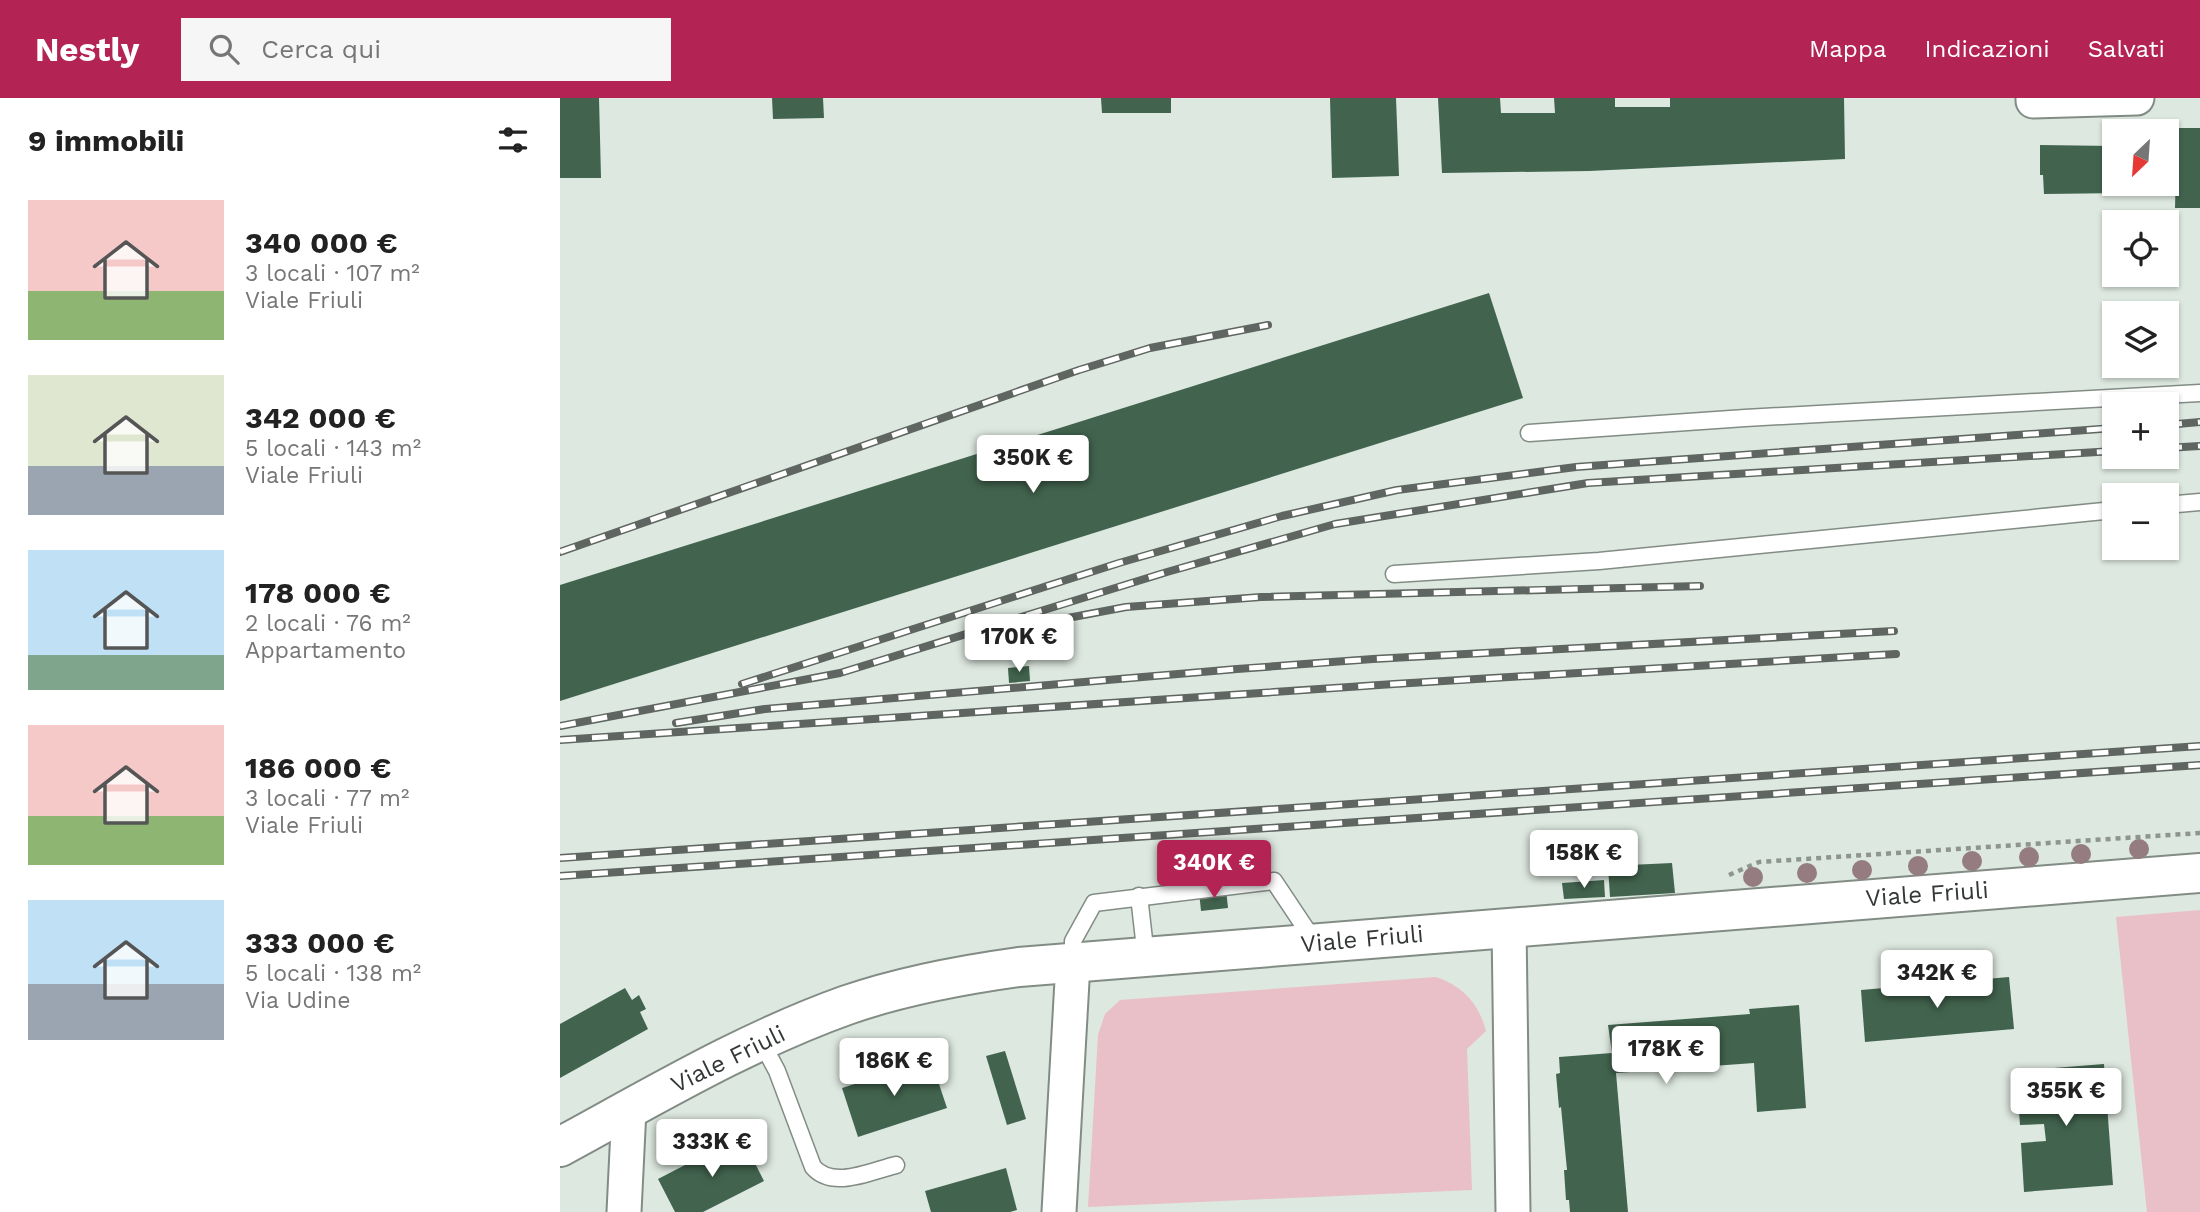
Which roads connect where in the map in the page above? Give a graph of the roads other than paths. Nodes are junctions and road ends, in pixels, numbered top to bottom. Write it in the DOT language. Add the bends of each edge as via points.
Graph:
graph roads {
  1 [pos="2033,98"];
  2 [pos="2137,98"];
  3 [pos="2200,393"];
  4 [pos="1529,433"];
  5 [pos="2200,502"];
  6 [pos="2179,504"];
  7 [pos="2102,511"];
  8 [pos="1394,575"];
  9 [pos="2200,873"];
  10 [pos="1139,896"];
  11 [pos="1509,926"];
  12 [pos="1316,943"];
  13 [pos="1146,957"];
  14 [pos="1073,963"];
  15 [pos="761,1040"];
  16 [pos="629,1109"];
  17 [pos="560,1147"];
  18 [pos="896,1165"];
  19 [pos="624,1212"];
  20 [pos="1059,1212"];
  21 [pos="1513,1212"];
  1 -- 2 [label="street"];
  3 -- 4 [label="lane"];
  5 -- 6 [label="lane"];
  7 -- 8 [label="lane" via="1655,556"];
  9 -- 11 [label="street, Viale Friuli"];
  10 -- 12 [label="lane" via="1274,881"];
  10 -- 13 [label="lane"];
  10 -- 14 [label="lane" via="1094,903 1073,941"];
  11 -- 12 [label="street, Viale Friuli"];
  11 -- 21 [label="street"];
  12 -- 13 [label="street, Viale Friuli"];
  13 -- 14 [label="street, Viale Friuli"];
  14 -- 15 [label="street, Viale Friuli" via="980,972 889,992"];
  14 -- 20 [label="street"];
  15 -- 16 [label="street, Viale Friuli"];
  15 -- 18 [label="lane" via="813,1167 820,1174 839,1179"];
  16 -- 17 [label="street, Viale Friuli"];
  16 -- 19 [label="street"];
}
